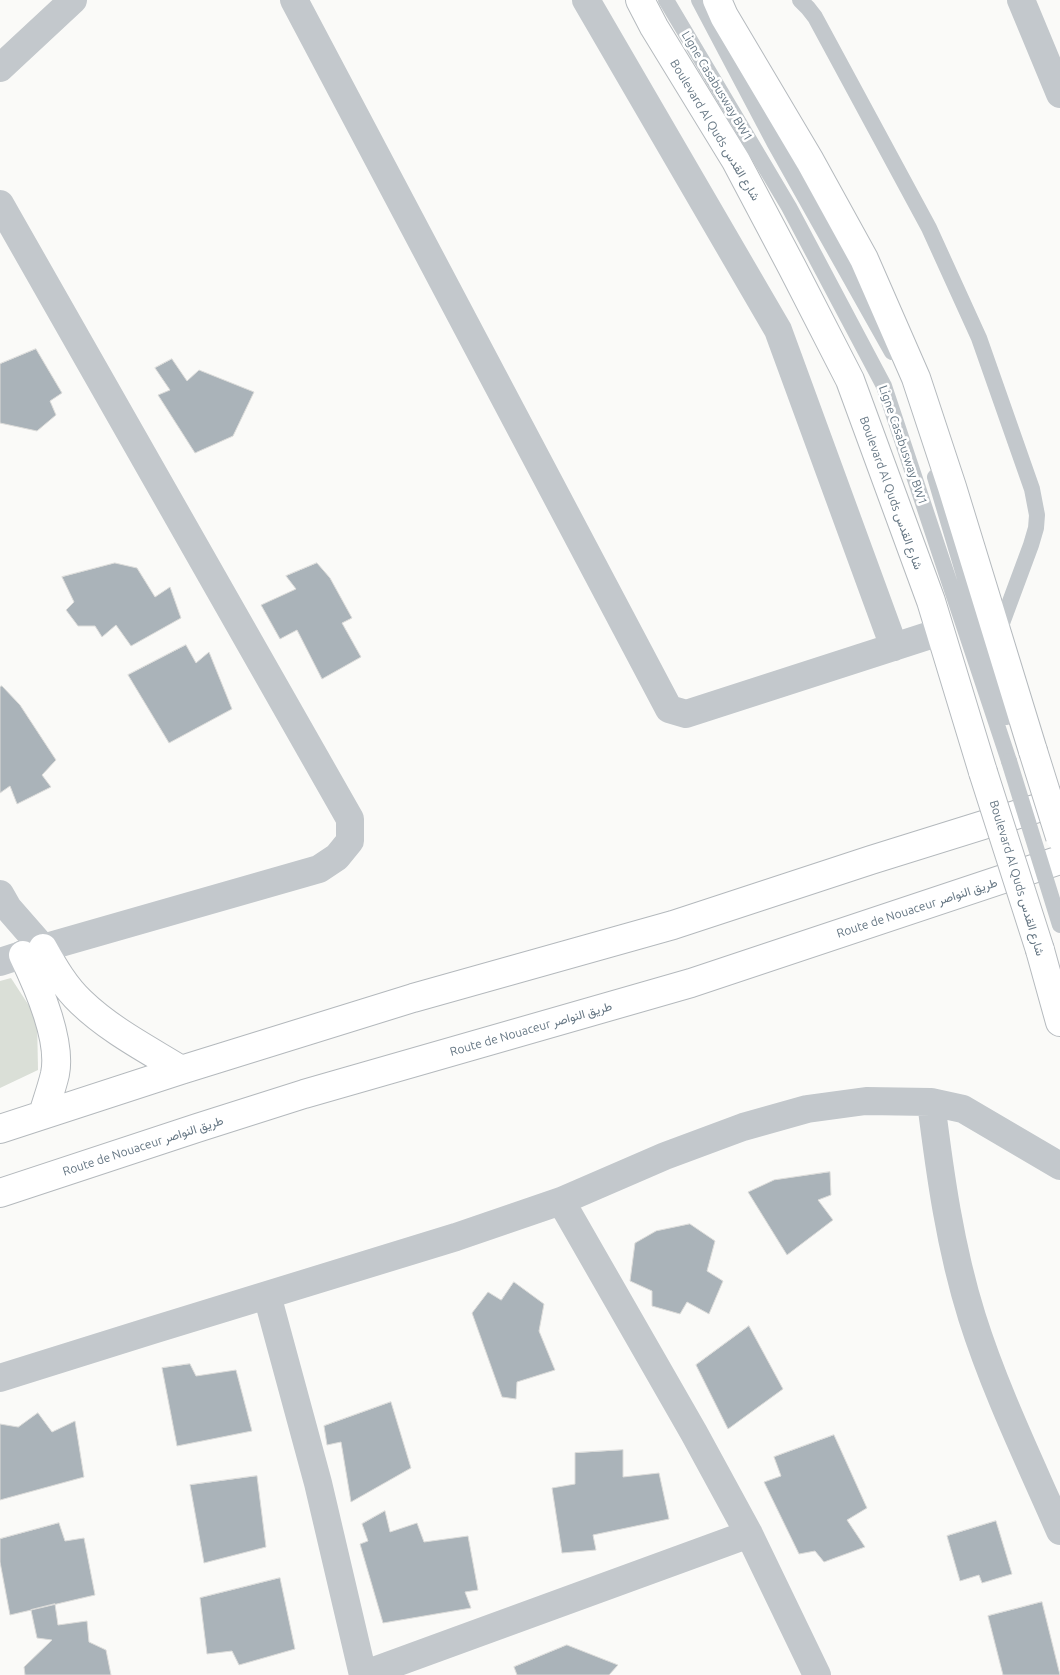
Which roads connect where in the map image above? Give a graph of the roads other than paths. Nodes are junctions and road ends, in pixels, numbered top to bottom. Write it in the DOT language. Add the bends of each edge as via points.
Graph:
graph roads {
  1 [pos="73,0"];
  2 [pos="294,0"];
  3 [pos="586,0"];
  4 [pos="640,0"];
  5 [pos="666,0"];
  6 [pos="698,0"];
  7 [pos="716,0"];
  8 [pos="800,0"];
  9 [pos="1021,0"];
  10 [pos="1,61"];
  11 [pos="1060,94"];
  12 [pos="0,204"];
  13 [pos="940,632"];
  14 [pos="998,634"];
  15 [pos="894,647"];
  16 [pos="1020,757"];
  17 [pos="1060,801"];
  18 [pos="1060,837"];
  19 [pos="1060,860"];
  20 [pos="1060,891"];
  21 [pos="4,901"];
  22 [pos="1060,925"];
  23 [pos="22,955"];
  24 [pos="1060,1022"];
  25 [pos="181,1070"];
  26 [pos="931,1102"];
  27 [pos="43,1114"];
  28 [pos="0,1129"];
  29 [pos="1060,1166"];
  30 [pos="0,1194"];
  31 [pos="561,1201"];
  32 [pos="267,1295"];
  33 [pos="0,1378"];
  34 [pos="1060,1531"];
  35 [pos="749,1534"];
  36 [pos="817,1675"];
  1 -- 10 [label="street"];
  2 -- 15 [label="street" via="669,709 686,714"];
  3 -- 15 [label="street" via="778,330"];
  4 -- 13 [label="main road, Boulevard Al Quds شارع القدس" via="736,161 850,380"];
  5 -- 16 [label="lane, Ligne Casabusway BW1" via="789,207 884,386"];
  6 -- 16 [label="lane, Ligne Casabusway BW1" via="905,375"];
  7 -- 14 [label="main road" via="864,259 916,378"];
  8 -- 14 [label="lane" via="815,17 929,228 979,338 1032,489 1036,528"];
  9 -- 11 [label="street"];
  12 -- 23 [label="street" via="350,819 350,842 337,857 319,869"];
  13 -- 15 [label="street"];
  13 -- 24 [label="main road, Boulevard Al Quds شارع القدس, bridge"];
  14 -- 16 [label="main road"];
  16 -- 18 [label="main road, bridge"];
  16 -- 20 [label="lane, Ligne Casabusway BW1"];
  16 -- 22 [label="lane, Ligne Casabusway BW1, bridge"];
  17 -- 25 [label="main road" via="673,925 413,998"];
  19 -- 30 [label="main road, Route de Nouaceur طريق النواصر" via="691,983 304,1094"];
  21 -- 23 [label="street"];
  23 -- 25 [label="main road" via="58,974 81,1002 106,1023"];
  23 -- 27 [label="main road" via="48,1017 56,1051 55,1072"];
  25 -- 27 [label="main road"];
  26 -- 29 [label="street" via="962,1109"];
  26 -- 31 [label="street" via="866,1101 808,1109 665,1156"];
  26 -- 34 [label="street" via="948,1220 972,1318 989,1366"];
  27 -- 28 [label="main road"];
  31 -- 32 [label="street" via="456,1238"];
  31 -- 35 [label="street"];
  32 -- 33 [label="street"];
  32 -- 35 [label="street" via="318,1483 364,1675"];
  35 -- 36 [label="street"];
}
